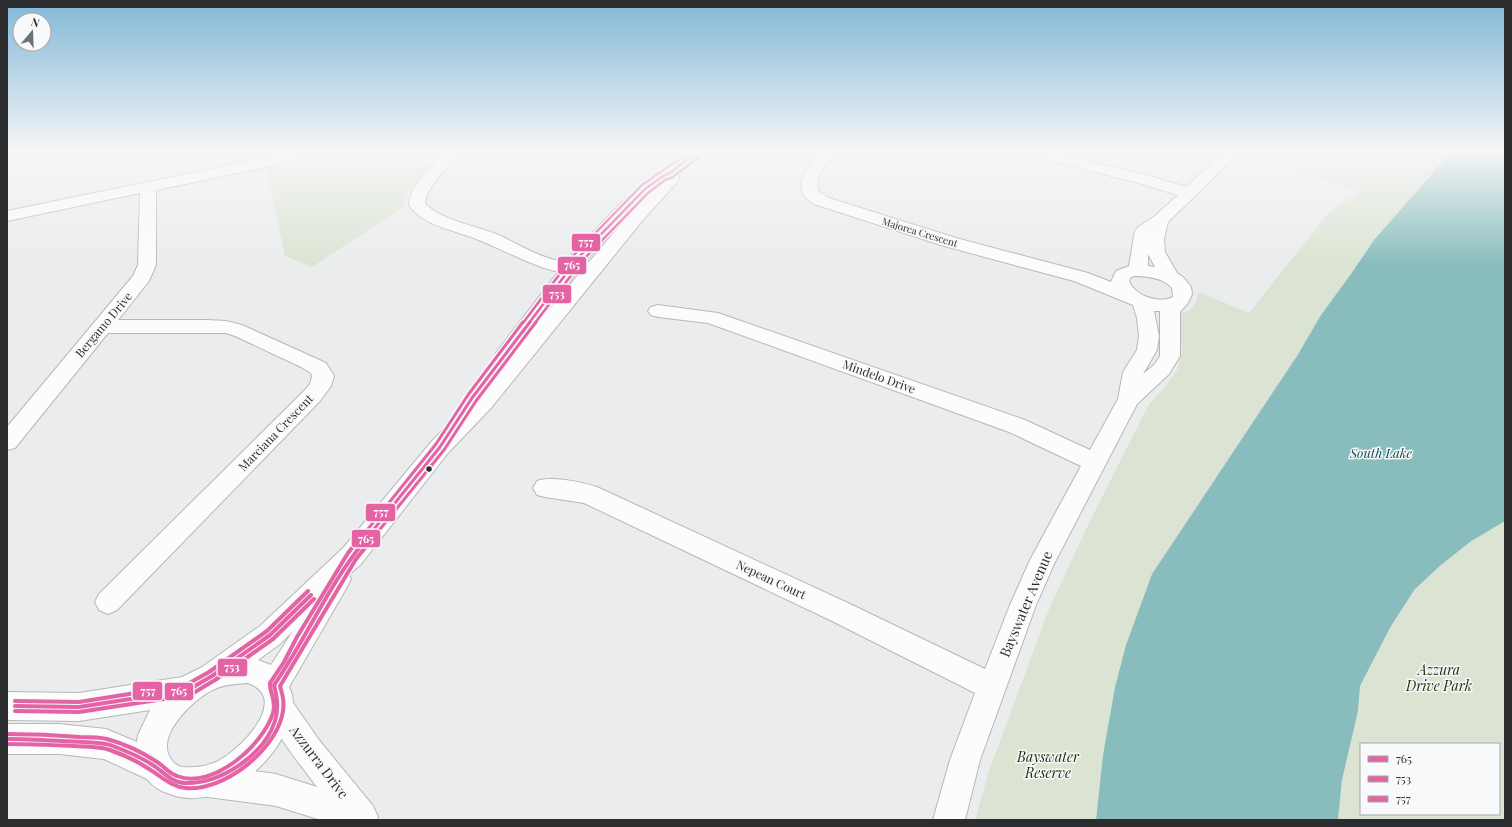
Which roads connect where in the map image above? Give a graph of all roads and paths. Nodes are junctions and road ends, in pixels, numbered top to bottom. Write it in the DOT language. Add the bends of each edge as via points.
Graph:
graph roads {
  1 [pos="135,190"];
  2 [pos="148,190"];
  3 [pos="422,190"];
  4 [pos="644,190"];
  5 [pos="661,190"];
  6 [pos="809,190"];
  7 [pos="1178,190"];
  8 [pos="1192,190"];
  9 [pos="1189,193"];
  10 [pos="7,216"];
  11 [pos="1161,220"];
  12 [pos="574,263"];
  13 [pos="595,268"];
  14 [pos="1131,273"];
  15 [pos="1081,277"];
  16 [pos="1170,278"];
  17 [pos="1136,299"];
  18 [pos="1177,303"];
  19 [pos="658,311"];
  20 [pos="102,326"];
  21 [pos="1129,399"];
  22 [pos="7,442"];
  23 [pos="440,447"];
  24 [pos="1095,462"];
  25 [pos="545,488"];
  26 [pos="352,556"];
  27 [pos="108,602"];
  28 [pos="200,683"];
  29 [pos="992,687"];
  30 [pos="276,696"];
  31 [pos="7,706"];
  32 [pos="7,739"];
  33 [pos="156,767"];
  34 [pos="206,781"];
  35 [pos="363,818"];
  36 [pos="949,820"];
  1 -- 10 [label="street"];
  2 -- 20 [label="street, Bergamo Drive" via="147,265 132,291"];
  3 -- 12 [label="street" via="417,205 430,215 492,239 525,256 554,265"];
  4 -- 12 [label="street"];
  5 -- 13 [label="street"];
  6 -- 15 [label="street, Majorca Crescent" via="812,195 823,202 950,242"];
  7 -- 9 [label="street"];
  8 -- 9 [label="street, Bayswater Avenue"];
  9 -- 11 [label="street, Bayswater Avenue"];
  11 -- 14 [label="street, Bayswater Avenue" via="1144,231 1138,262"];
  11 -- 16 [label="street, Bayswater Avenue" via="1155,235 1155,252"];
  12 -- 13 [label="street"];
  12 -- 23 [label="street" via="472,398"];
  13 -- 23 [label="street" via="483,403"];
  14 -- 15 [label="street, Majorca Crescent"];
  14 -- 16 [label="street, Bayswater Avenue" via="1150,270"];
  14 -- 17 [label="street, Bayswater Avenue" via="1120,283 1122,289"];
  15 -- 17 [label="street, Majorca Crescent"];
  16 -- 18 [label="street, Bayswater Avenue" via="1182,288 1182,299"];
  17 -- 18 [label="street" via="1162,306"];
  17 -- 21 [label="street, Bayswater Avenue" via="1147,318 1149,336 1147,350 1132,372"];
  18 -- 21 [label="street, Bayswater Avenue" via="1170,311 1170,356 1162,369"];
  19 -- 24 [label="street, Mindelo Drive" via="711,317 1017,426"];
  20 -- 22 [label="street, Bergamo Drive"];
  20 -- 27 [label="street, Marciana Crescent" via="226,327 242,331 308,362 318,368 323,376 320,386 312,396"];
  21 -- 24 [label="street, Bayswater Avenue"];
  23 -- 26 [label="street"];
  24 -- 29 [label="street, Bayswater Avenue" via="1043,560"];
  25 -- 29 [label="street, Nepean Court" via="588,494 840,612"];
  26 -- 28 [label="street" via="270,635"];
  26 -- 30 [label="street" via="301,640"];
  28 -- 30 [label="street" via="230,671 248,670 264,675"];
  28 -- 31 [label="street" via="79,707"];
  28 -- 33 [label="street" via="172,704 164,714 153,737 152,753"];
  29 -- 36 [label="street, Bayswater Avenue" via="965,760"];
  30 -- 34 [label="street" via="274,725 263,743 228,773"];
  30 -- 35 [label="street, Azzurra Drive" via="308,751"];
  32 -- 33 [label="street" via="59,739 106,744"];
  33 -- 34 [label="street" via="168,778 179,782"];
  34 -- 35 [label="street, Azzurra Drive" via="276,790"];
}
